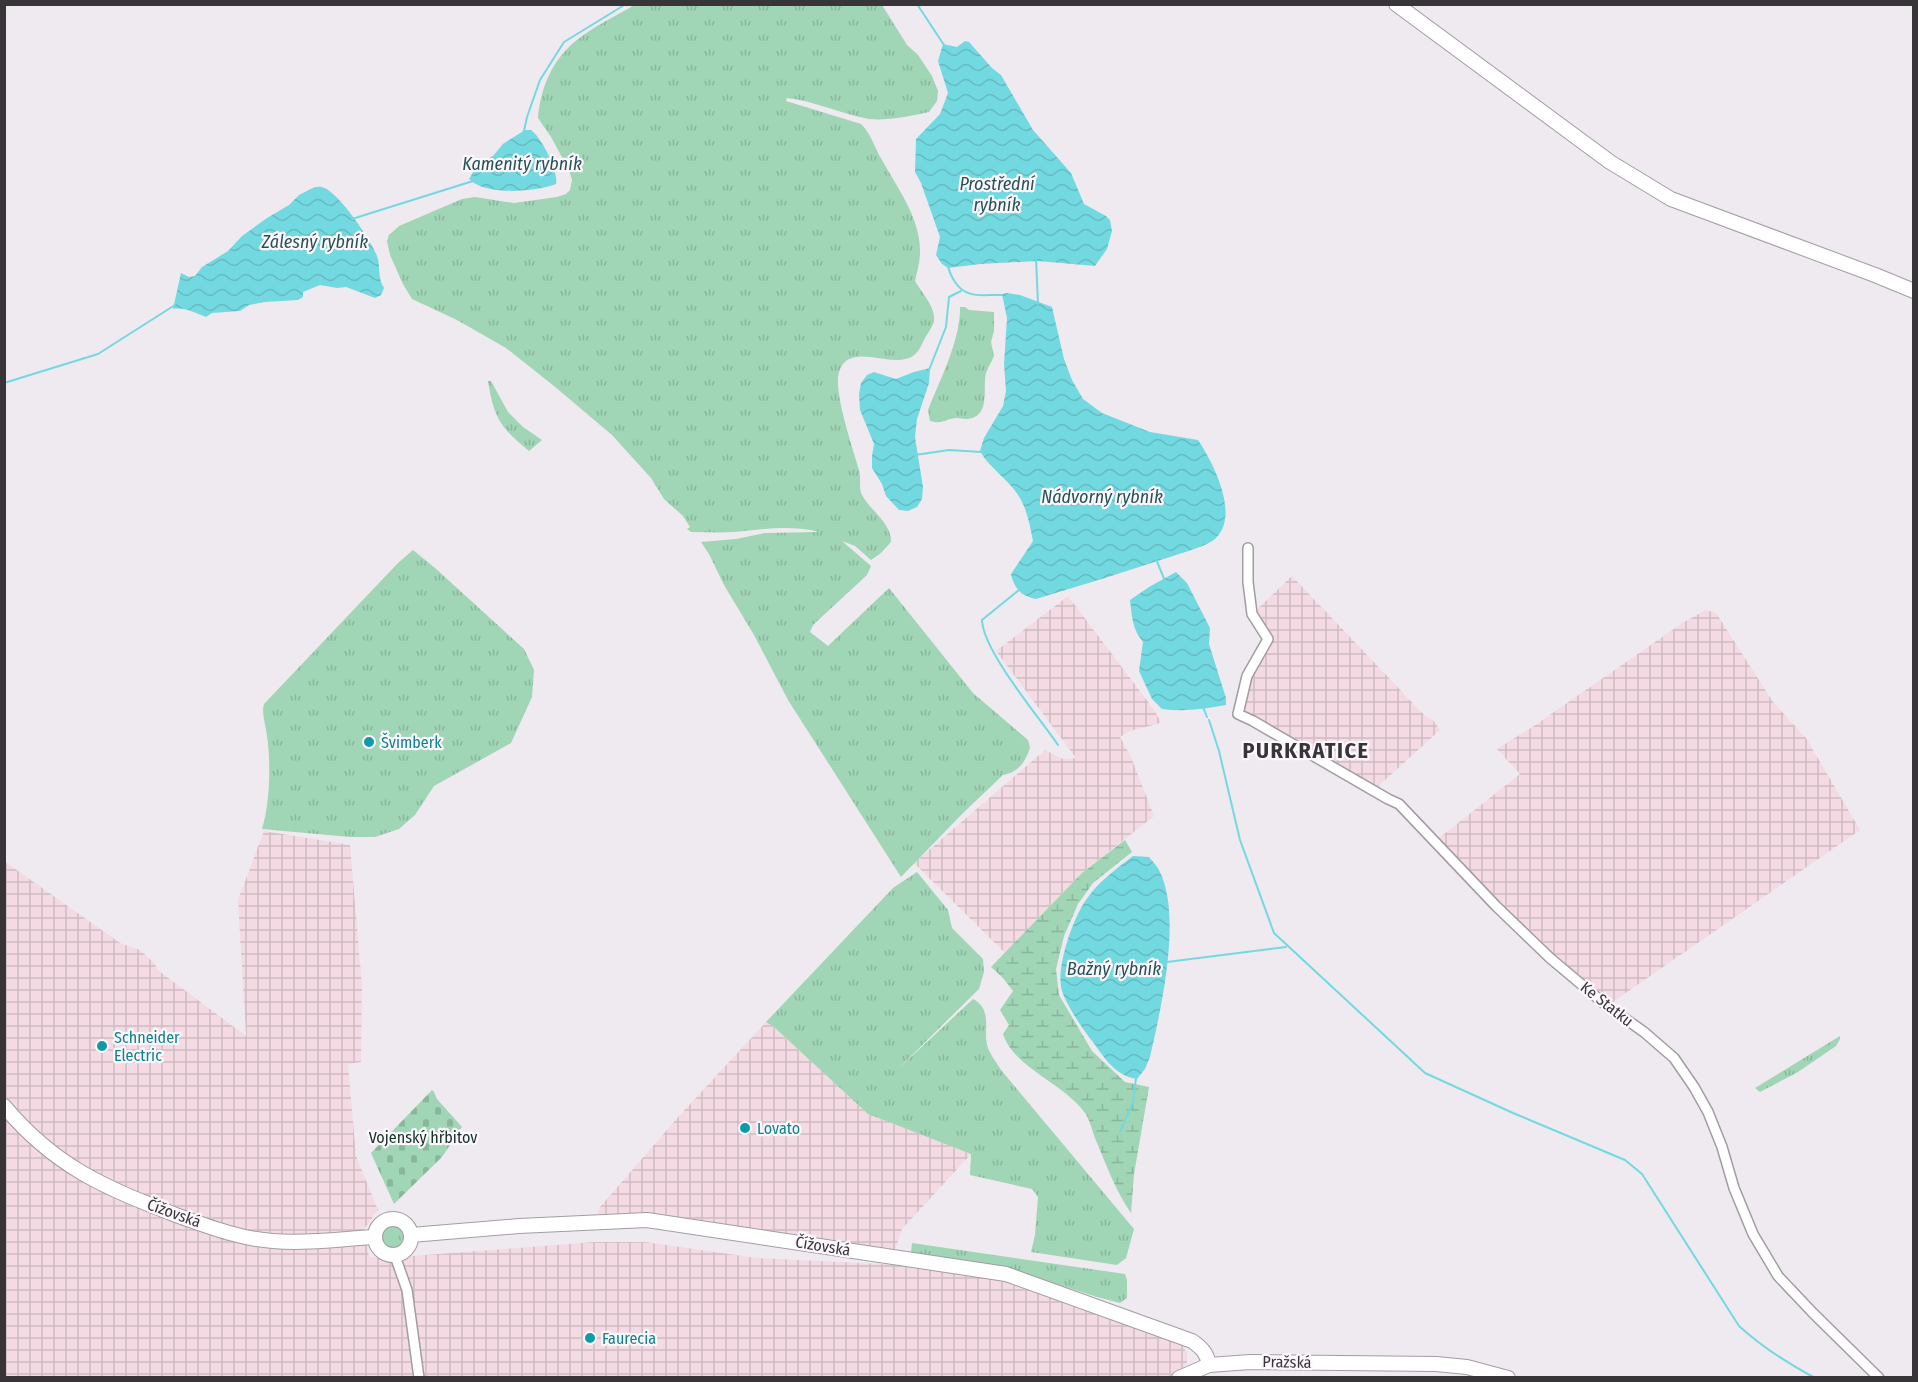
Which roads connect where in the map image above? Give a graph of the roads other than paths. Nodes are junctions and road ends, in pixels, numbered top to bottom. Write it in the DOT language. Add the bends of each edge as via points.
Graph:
graph roads {
  1 [pos="1396,4"];
  2 [pos="1914,291"];
  3 [pos="1248,548"];
  4 [pos="4,1106"];
  5 [pos="411,1235"];
  6 [pos="374,1237"];
  7 [pos="395,1256"];
  8 [pos="1209,1365"];
  9 [pos="419,1377"];
  10 [pos="1179,1377"];
  11 [pos="1508,1377"];
  12 [pos="1879,1377"];
  1 -- 2 [label="street" via="1610,162 1671,199"];
  3 -- 12 [label="street, Ke Statku" via="1252,614 1268,639 1247,676 1238,714 1398,804 1550,958 1674,1058 1708,1112 1753,1234 1778,1276"];
  4 -- 6 [label="street, Čížovská" via="40,1144 94,1181 195,1222 273,1241"];
  5 -- 6 [label="street" via="406,1225 392,1219 380,1224"];
  5 -- 7 [label="street" via="408,1247"];
  5 -- 8 [label="street, Čížovská" via="647,1220 1006,1274 1192,1341 1208,1356"];
  6 -- 7 [label="street" via="380,1251"];
  7 -- 9 [label="street" via="407,1290"];
  8 -- 10 [label="street, Pražská"];
  8 -- 11 [label="street, Pražská" via="1436,1364"];
}
